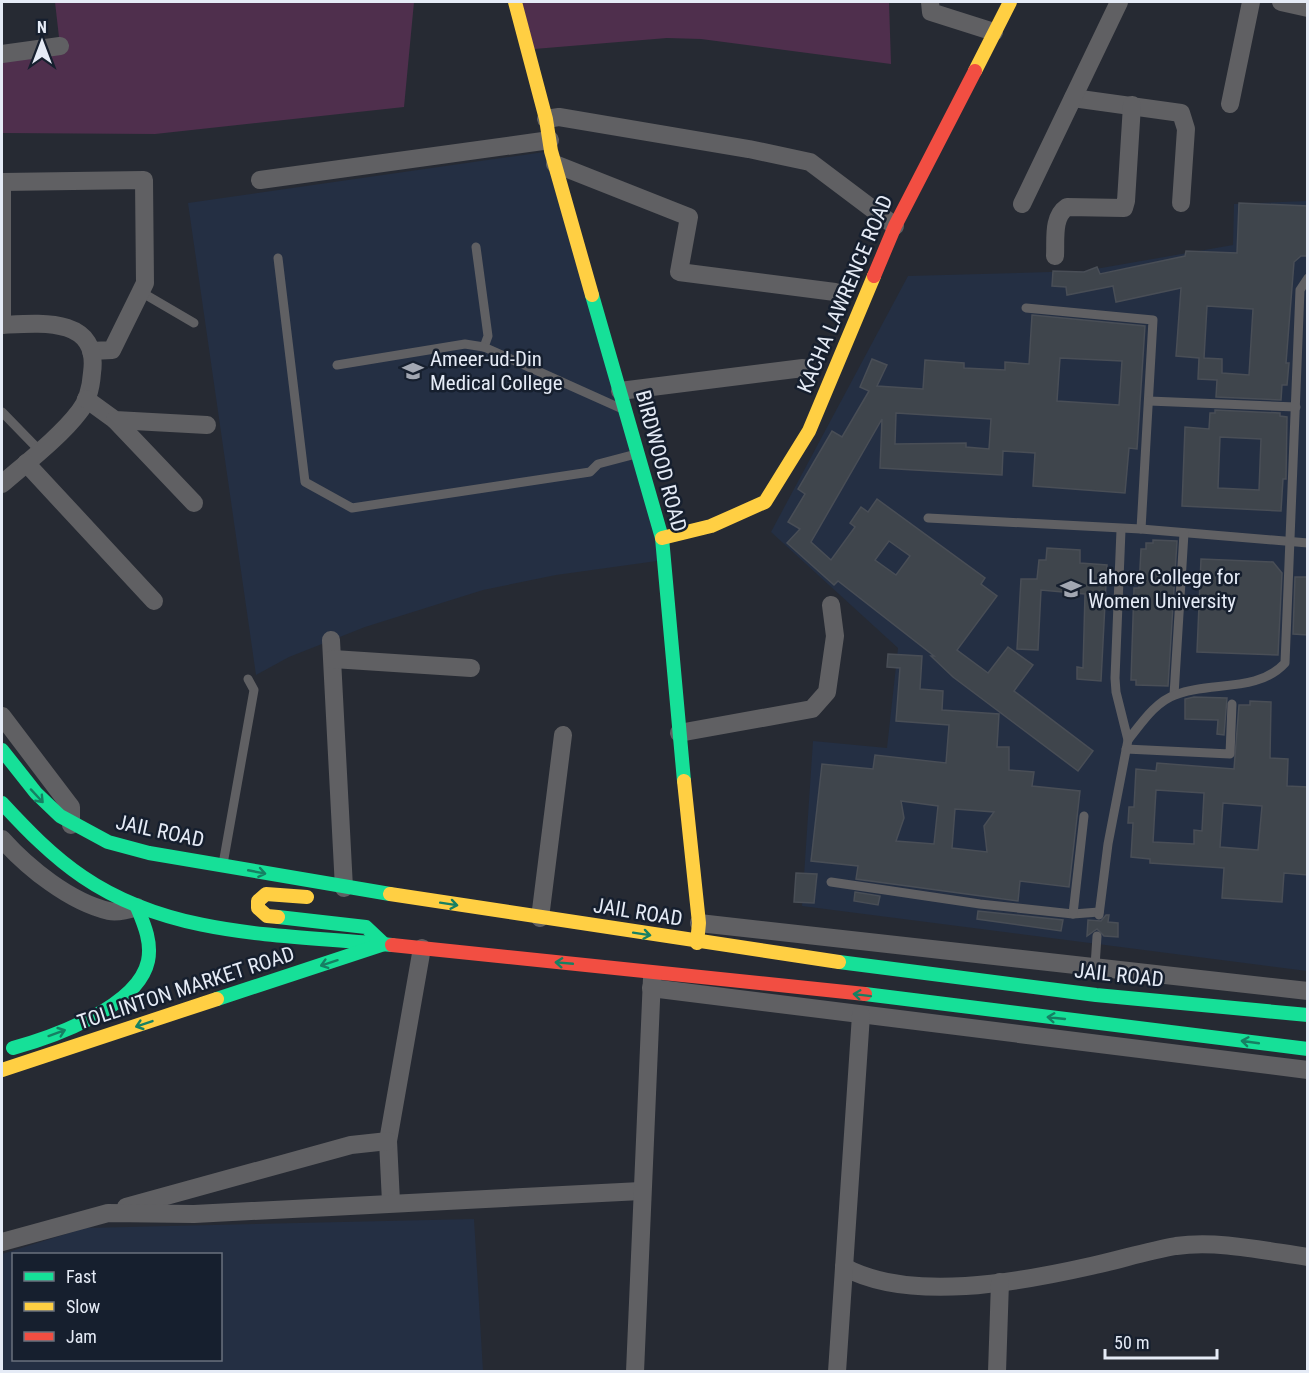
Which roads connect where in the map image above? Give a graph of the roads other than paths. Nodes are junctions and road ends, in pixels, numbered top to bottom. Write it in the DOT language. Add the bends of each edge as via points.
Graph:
graph roads {
  1 [pos="515,2"];
  2 [pos="930,2"];
  3 [pos="1010,2"];
  4 [pos="1119,2"];
  5 [pos="1251,2"];
  6 [pos="1281,2"];
  7 [pos="1308,8"];
  8 [pos="994,32"];
  9 [pos="60,46"];
  10 [pos="2,54"];
  11 [pos="1073,98"];
  12 [pos="1230,104"];
  13 [pos="1132,105"];
  14 [pos="546,119"];
  15 [pos="550,140"];
  16 [pos="555,164"];
  17 [pos="260,180"];
  18 [pos="2,182"];
  19 [pos="1181,203"];
  20 [pos="1022,204"];
  21 [pos="895,226"];
  22 [pos="476,248"];
  23 [pos="1055,256"];
  24 [pos="278,258"];
  25 [pos="1308,278"];
  26 [pos="141,292"];
  27 [pos="835,292"];
  28 [pos="1026,308"];
  29 [pos="194,323"];
  30 [pos="2,325"];
  31 [pos="484,347"];
  32 [pos="91,351"];
  33 [pos="337,365"];
  34 [pos="803,368"];
  35 [pos="620,391"];
  36 [pos="86,399"];
  37 [pos="1149,401"];
  38 [pos="1296,406"];
  39 [pos="625,410"];
  40 [pos="2,412"];
  41 [pos="116,420"];
  42 [pos="207,425"];
  43 [pos="39,450"];
  44 [pos="636,453"];
  45 [pos="26,463"];
  46 [pos="2,484"];
  47 [pos="194,503"];
  48 [pos="928,518"];
  49 [pos="1141,529"];
  50 [pos="1121,530"];
  51 [pos="1184,533"];
  52 [pos="662,538"];
  53 [pos="1291,542"];
  54 [pos="1308,543"];
  55 [pos="154,601"];
  56 [pos="831,605"];
  57 [pos="331,640"];
  58 [pos="333,659"];
  59 [pos="471,668"];
  60 [pos="248,679"];
  61 [pos="1174,695"];
  62 [pos="1232,704"];
  63 [pos="2,716"];
  64 [pos="679,733"];
  65 [pos="563,735"];
  66 [pos="1127,745"];
  67 [pos="2,750"];
  68 [pos="2,803"];
  69 [pos="1084,816"];
  70 [pos="71,825"];
  71 [pos="2,839"];
  72 [pos="223,865"];
  73 [pos="831,882"];
  74 [pos="344,888"];
  75 [pos="319,899"];
  76 [pos="427,900"];
  77 [pos="365,904"];
  78 [pos="137,908"];
  79 [pos="1073,914"];
  80 [pos="540,918"];
  81 [pos="699,923"];
  82 [pos="1097,936"];
  83 [pos="697,943"];
  84 [pos="384,944"];
  85 [pos="422,948"];
  86 [pos="1095,966"];
  87 [pos="1184,976"];
  88 [pos="651,981"];
  89 [pos="1308,991"];
  90 [pos="1182,1002"];
  91 [pos="861,1015"];
  92 [pos="1308,1015"];
  93 [pos="1308,1049"];
  94 [pos="2,1052"];
  95 [pos="2,1070"];
  96 [pos="1308,1070"];
  97 [pos="388,1141"];
  98 [pos="641,1191"];
  99 [pos="391,1202"];
  100 [pos="108,1213"];
  101 [pos="2,1242"];
  102 [pos="1308,1257"];
  103 [pos="844,1267"];
  104 [pos="1000,1282"];
  105 [pos="635,1371"];
  106 [pos="837,1371"];
  107 [pos="998,1371"];
  1 -- 14 [label="main road, BIRDWOOD ROAD"];
  2 -- 8 [label="street" via="931,12"];
  3 -- 8 [label="main road, KACHA LAWRENCE ROAD"];
  4 -- 11 [label="street"];
  5 -- 12 [label="street"];
  6 -- 7 [label="street"];
  8 -- 21 [label="main road, KACHA LAWRENCE ROAD"];
  9 -- 10 [label="street"];
  11 -- 13 [label="street"];
  11 -- 20 [label="street"];
  13 -- 19 [label="street" via="1181,113 1186,129"];
  13 -- 23 [label="street" via="1124,208 1067,207 1056,223"];
  14 -- 15 [label="main road, BIRDWOOD ROAD"];
  14 -- 21 [label="street" via="559,117 810,162"];
  15 -- 16 [label="main road, BIRDWOOD ROAD"];
  15 -- 17 [label="street"];
  16 -- 27 [label="street" via="688,217 679,272"];
  16 -- 35 [label="main road, BIRDWOOD ROAD"];
  18 -- 26 [label="street" via="144,180 145,284"];
  18 -- 30 [label="street"];
  21 -- 52 [label="main road, KACHA LAWRENCE ROAD" via="809,431 765,502 711,526"];
  22 -- 31 [label="lane" via="488,336"];
  24 -- 44 [label="lane" via="305,482 352,508 590,472 598,464"];
  25 -- 38 [label="lane" via="1300,290"];
  26 -- 29 [label="lane"];
  26 -- 32 [label="street" via="112,350"];
  28 -- 37 [label="lane" via="1151,318 1154,322"];
  30 -- 32 [label="street" via="48,323 72,329 88,342"];
  31 -- 33 [label="lane" via="465,344"];
  31 -- 39 [label="lane"];
  32 -- 36 [label="street" via="94,361"];
  34 -- 35 [label="street"];
  35 -- 39 [label="main road, BIRDWOOD ROAD"];
  36 -- 41 [label="street"];
  36 -- 43 [label="street" via="80,412"];
  37 -- 38 [label="lane"];
  37 -- 49 [label="lane"];
  38 -- 53 [label="lane"];
  39 -- 44 [label="main road, BIRDWOOD ROAD"];
  40 -- 43 [label="lane"];
  41 -- 42 [label="street"];
  41 -- 47 [label="street"];
  43 -- 45 [label="street"];
  44 -- 52 [label="main road, BIRDWOOD ROAD"];
  45 -- 46 [label="street"];
  45 -- 55 [label="street"];
  48 -- 50 [label="lane"];
  49 -- 50 [label="lane"];
  49 -- 51 [label="lane"];
  50 -- 66 [label="lane" via="1115,678"];
  51 -- 53 [label="lane"];
  51 -- 61 [label="lane"];
  52 -- 64 [label="main road, BIRDWOOD ROAD"];
  53 -- 54 [label="lane"];
  53 -- 61 [label="lane" via="1285,663 1275,674 1257,680"];
  56 -- 64 [label="street" via="836,636 827,692 812,709"];
  57 -- 58 [label="street"];
  58 -- 59 [label="street"];
  58 -- 74 [label="street"];
  60 -- 72 [label="lane" via="255,690"];
  61 -- 66 [label="lane" via="1152,711"];
  62 -- 66 [label="lane" via="1230,754"];
  63 -- 70 [label="street" via="71,807"];
  64 -- 81 [label="main road, BIRDWOOD ROAD"];
  65 -- 80 [label="street"];
  66 -- 79 [label="lane" via="1099,913"];
  67 -- 70 [label="main road, JAIL ROAD, one-way" via="38,799"];
  68 -- 78 [label="main road" via="52,856"];
  69 -- 79 [label="lane"];
  70 -- 72 [label="main road, JAIL ROAD" via="107,842 141,851"];
  71 -- 78 [label="street" via="44,876 80,899 111,912"];
  72 -- 74 [label="main road, JAIL ROAD, one-way"];
  73 -- 79 [label="lane"];
  74 -- 76 [label="main road, JAIL ROAD"];
  75 -- 84 [label="main road" via="266,894 258,901 258,908 267,916 366,927"];
  76 -- 77 [label="main road" via="399,909"];
  76 -- 80 [label="main road, JAIL ROAD, one-way"];
  78 -- 84 [label="main road" via="220,930"];
  94 -- 78 [label="main road, TOLLINTON MARKET ROAD, one-way" via="70,1029 131,992 142,977 149,948 148,930"];
  80 -- 83 [label="main road, JAIL ROAD, one-way"];
  81 -- 83 [label="main road, BIRDWOOD ROAD"];
  81 -- 86 [label="street"];
  82 -- 86 [label="lane"];
  83 -- 90 [label="main road, JAIL ROAD" via="1008,984"];
  84 -- 85 [label="main road"];
  84 -- 95 [label="main road, TOLLINTON MARKET ROAD, one-way"];
  88 -- 85 [label="main road, one-way"];
  85 -- 97 [label="street"];
  86 -- 87 [label="street"];
  87 -- 89 [label="street"];
  87 -- 90 [label="street"];
  88 -- 91 [label="street"];
  93 -- 88 [label="main road, one-way" via="853,993"];
  88 -- 98 [label="street"];
  90 -- 92 [label="main road, JAIL ROAD"];
  91 -- 96 [label="street"];
  91 -- 103 [label="street"];
  97 -- 99 [label="street"];
  97 -- 100 [label="street" via="351,1145"];
  98 -- 99 [label="street"];
  98 -- 105 [label="street"];
  99 -- 100 [label="street" via="194,1214"];
  100 -- 101 [label="street"];
  102 -- 104 [label="street" via="1209,1245 1176,1246"];
  103 -- 104 [label="street" via="864,1278 895,1285 940,1287"];
  103 -- 106 [label="street"];
  104 -- 107 [label="street"];
}
